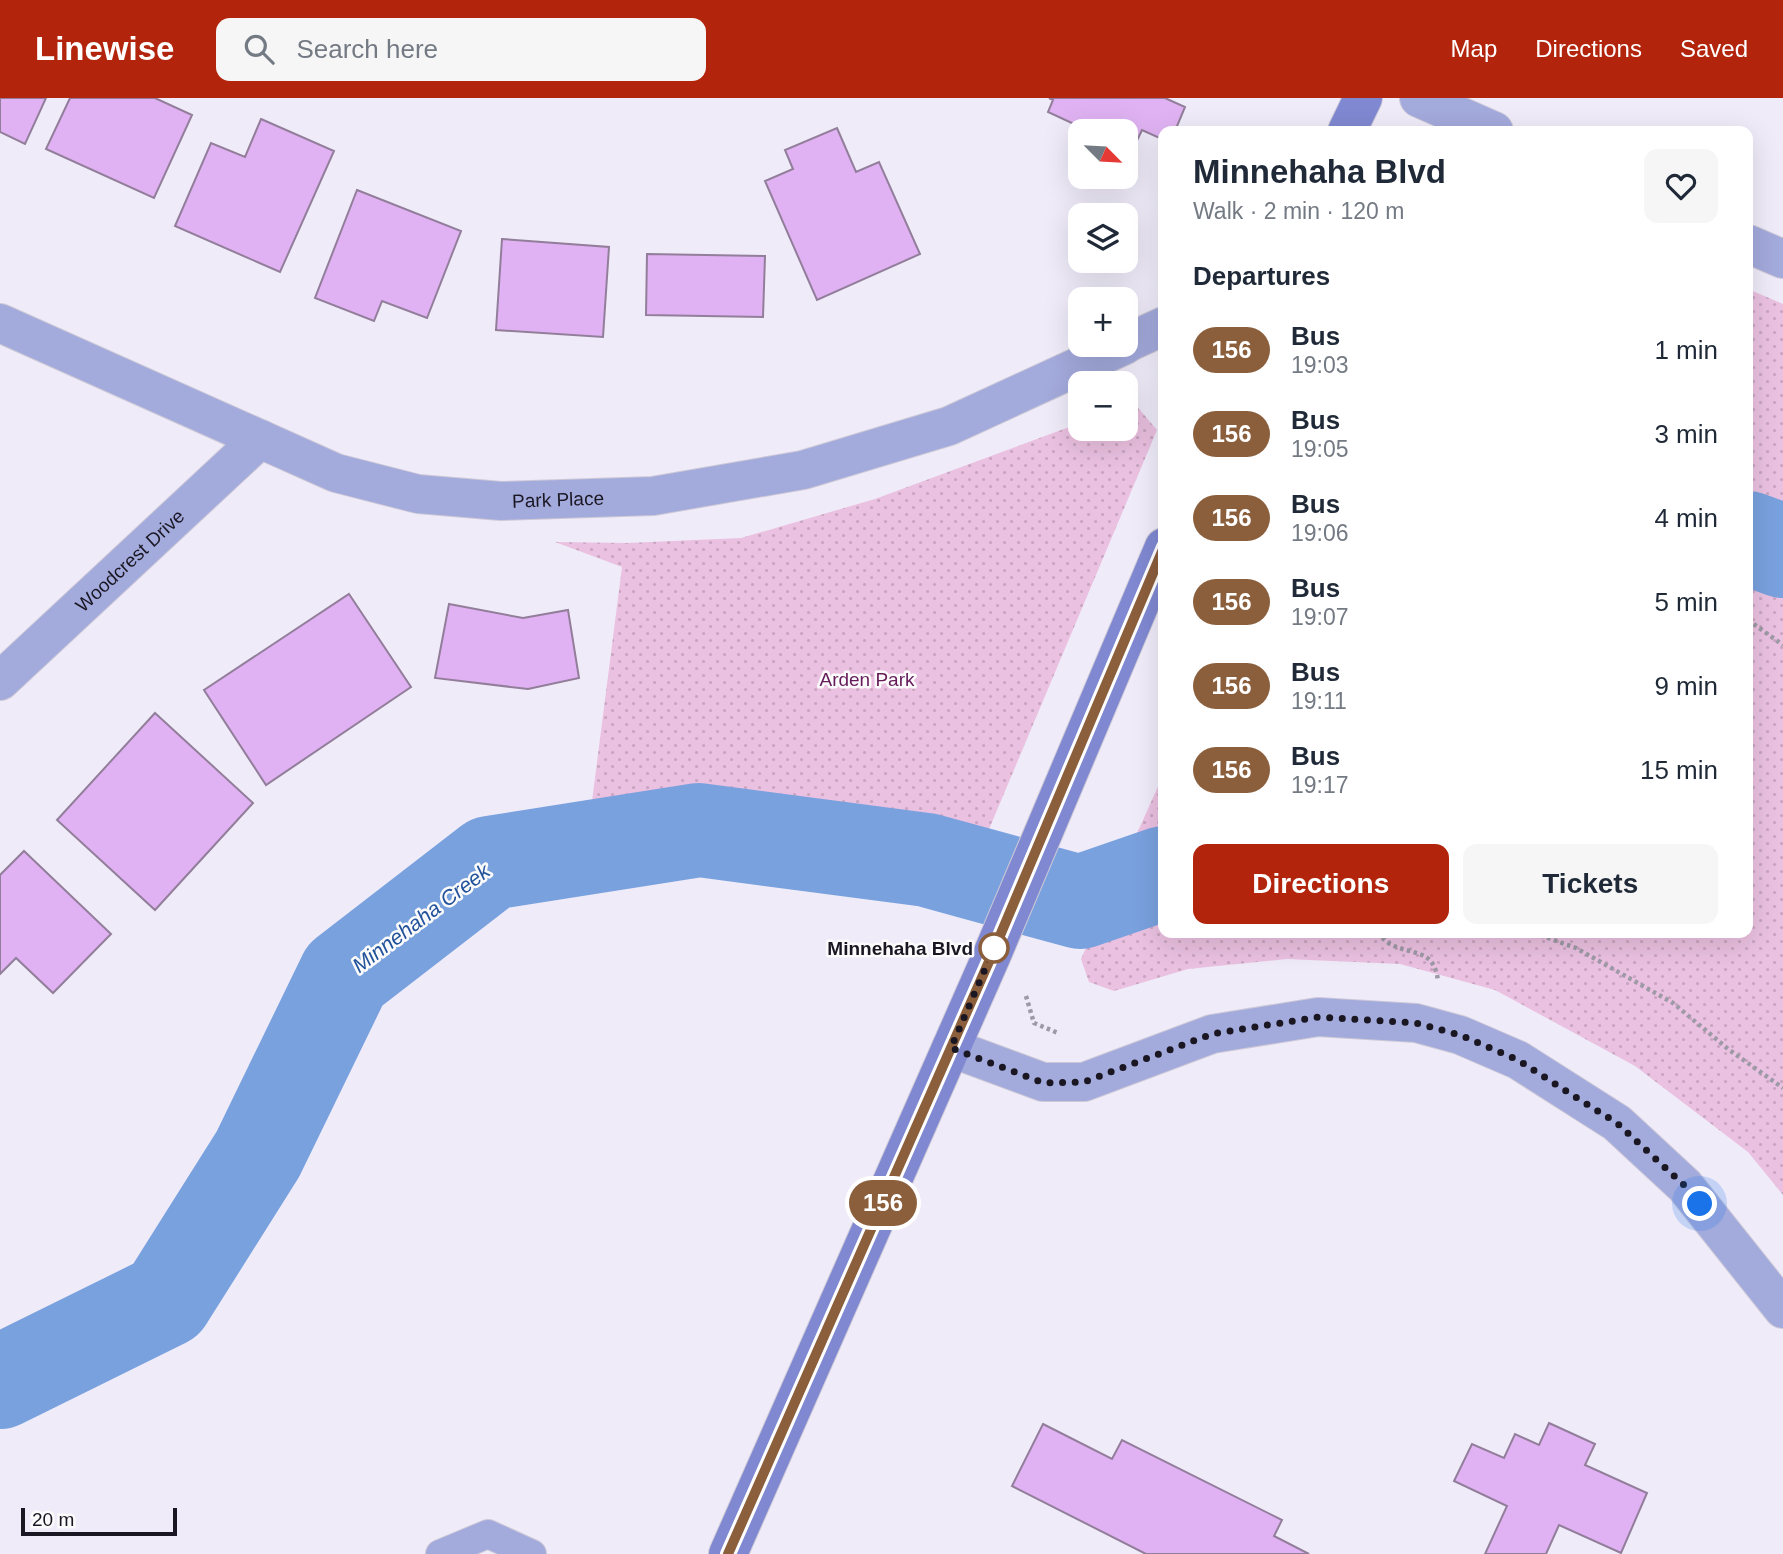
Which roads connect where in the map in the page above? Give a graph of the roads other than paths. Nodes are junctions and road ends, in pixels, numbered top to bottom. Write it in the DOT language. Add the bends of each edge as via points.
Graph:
graph roads {
  1 [pos="1363,98"];
  2 [pos="1419,98"];
  3 [pos="1349,126"];
  4 [pos="1483,126"];
  5 [pos="1753,246"];
  6 [pos="1783,259"];
  7 [pos="0,323"];
  8 [pos="1158,329"];
  9 [pos="1138,339"];
  10 [pos="1099,357"];
  11 [pos="260,439"];
  12 [pos="1158,561"];
  13 [pos="0,681"];
  14 [pos="951,1048"];
  15 [pos="1783,1309"];
  16 [pos="440,1554"];
  17 [pos="532,1554"];
  18 [pos="728,1554"];
  1 -- 3 [label="street"];
  2 -- 4 [label="street"];
  5 -- 6 [label="street"];
  7 -- 11 [label="street, Park Place"];
  8 -- 9 [label="street, Park Place"];
  10 -- 11 [label="street, Park Place" via="949,426 803,470 653,496 502,501 418,495 336,473"];
  11 -- 13 [label="street, Woodcrest Drive"];
  12 -- 14 [label="street"];
  14 -- 15 [label="street" via="1044,1083 1084,1082 1212,1034 1318,1017 1416,1023 1460,1035 1518,1060 1617,1123 1685,1186"];
  14 -- 18 [label="street"];
  16 -- 17 [label="lane" via="488,1534"];
}
